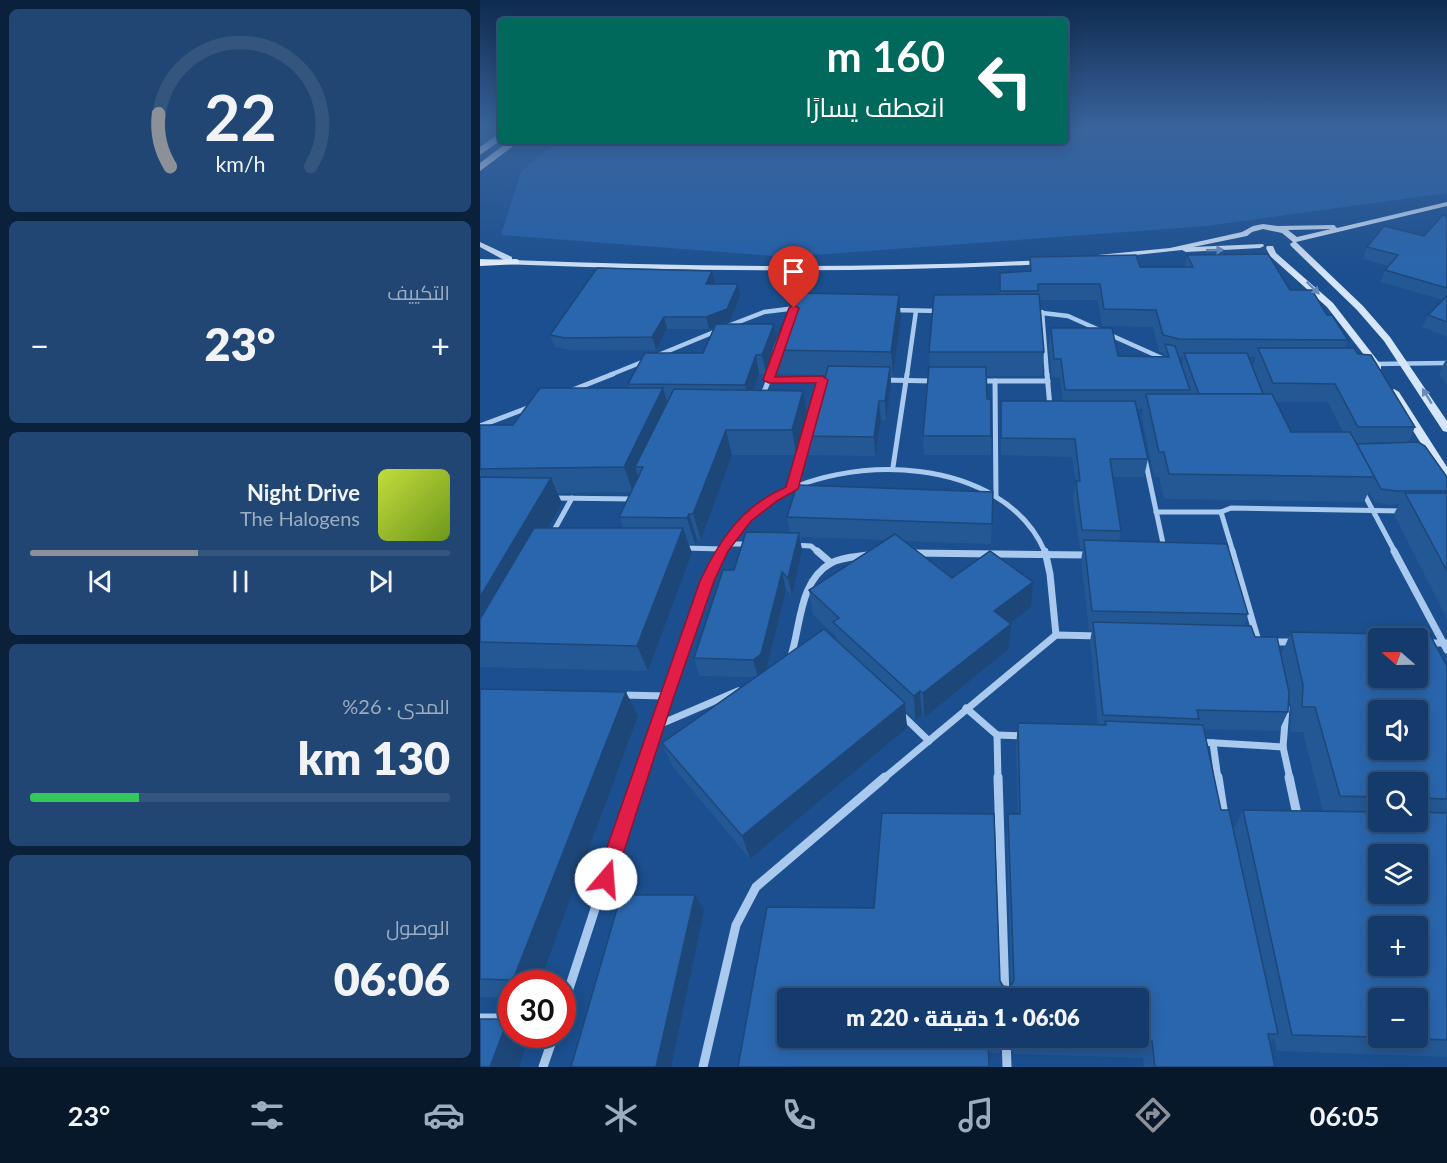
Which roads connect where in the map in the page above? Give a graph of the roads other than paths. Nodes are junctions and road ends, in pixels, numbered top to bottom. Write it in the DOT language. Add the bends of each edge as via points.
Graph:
graph roads {
  1 [pos="1447,204"];
  2 [pos="1344,227"];
  3 [pos="1276,228"];
  4 [pos="1244,234"];
  5 [pos="1317,236"];
  6 [pos="480,244"];
  7 [pos="1290,245"];
  8 [pos="1260,246"];
  9 [pos="1270,248"];
  10 [pos="1170,250"];
  11 [pos="1307,256"];
  12 [pos="1090,258"];
  13 [pos="480,260"];
  14 [pos="1056,261"];
  15 [pos="516,262"];
  16 [pos="794,308"];
  17 [pos="805,309"];
  18 [pos="883,310"];
  19 [pos="916,311"];
  20 [pos="950,311"];
  21 [pos="1030,312"];
  22 [pos="1042,312"];
  23 [pos="790,318"];
  24 [pos="779,349"];
  25 [pos="1168,360"];
  26 [pos="1447,363"];
  27 [pos="1364,364"];
  28 [pos="1376,364"];
  29 [pos="1406,364"];
  30 [pos="1382,373"];
  31 [pos="769,380"];
  32 [pos="822,380"];
  33 [pos="843,380"];
  34 [pos="875,380"];
  35 [pos="908,381"];
  36 [pos="940,381"];
  37 [pos="973,381"];
  38 [pos="995,381"];
  39 [pos="1048,381"];
  40 [pos="1388,383"];
  41 [pos="564,393"];
  42 [pos="761,399"];
  43 [pos="542,405"];
  44 [pos="814,410"];
  45 [pos="996,413"];
  46 [pos="1007,413"];
  47 [pos="1050,413"];
  48 [pos="480,426"];
  49 [pos="1447,429"];
  50 [pos="808,432"];
  51 [pos="1143,446"];
  52 [pos="1420,450"];
  53 [pos="1431,450"];
  54 [pos="893,467"];
  55 [pos="1447,476"];
  56 [pos="1356,480"];
  57 [pos="640,489"];
  58 [pos="792,489"];
  59 [pos="996,496"];
  60 [pos="549,498"];
  61 [pos="572,498"];
  62 [pos="635,499"];
  63 [pos="631,508"];
  64 [pos="1415,510"];
  65 [pos="1372,511"];
  66 [pos="1156,512"];
  67 [pos="1221,513"];
  68 [pos="758,544"];
  69 [pos="790,545"];
  70 [pos="546,546"];
  71 [pos="724,546"];
  72 [pos="678,548"];
  73 [pos="901,552"];
  74 [pos="879,554"];
  75 [pos="1046,555"];
  76 [pos="1094,555"];
  77 [pos="1154,555"];
  78 [pos="1221,556"];
  79 [pos="1233,556"];
  80 [pos="831,564"];
  81 [pos="1056,635"];
  82 [pos="1103,636"];
  83 [pos="797,640"];
  84 [pos="1246,641"];
  85 [pos="1258,641"];
  86 [pos="1271,642"];
  87 [pos="1307,642"];
  88 [pos="808,643"];
  89 [pos="1428,644"];
  90 [pos="1446,645"];
  91 [pos="1273,652"];
  92 [pos="785,663"];
  93 [pos="742,689"];
  94 [pos="608,695"];
  95 [pos="666,696"];
  96 [pos="1284,701"];
  97 [pos="966,708"];
  98 [pos="896,710"];
  99 [pos="656,726"];
  100 [pos="997,735"];
  101 [pos="1033,736"];
  102 [pos="929,741"];
  103 [pos="1189,742"];
  104 [pos="1213,742"];
  105 [pos="1283,747"];
  106 [pos="1236,824"];
  107 [pos="1289,825"];
  108 [pos="1299,825"];
  109 [pos="1311,825"];
  110 [pos="575,970"];
  111 [pos="1005,988"];
  112 [pos="480,1018"];
  113 [pos="498,1018"];
  114 [pos="550,1048"];
  115 [pos="1006,1048"];
  116 [pos="543,1067"];
  117 [pos="703,1067"];
  118 [pos="1007,1067"];
  1 -- 2 [label="street"];
  2 -- 3 [label="street"];
  2 -- 5 [label="street"];
  3 -- 4 [label="street" via="1255,228"];
  3 -- 7 [label="street" via="1287,232"];
  4 -- 8 [label="street" via="1249,242"];
  4 -- 10 [label="street"];
  5 -- 7 [label="street"];
  5 -- 11 [label="street" via="1307,244"];
  6 -- 15 [label="street"];
  7 -- 9 [label="street"];
  7 -- 11 [label="street"];
  8 -- 9 [label="street"];
  10 -- 8 [label="street, one-way"];
  9 -- 28 [label="street, one-way" via="1330,305"];
  10 -- 12 [label="street"];
  11 -- 29 [label="street" via="1360,308"];
  13 -- 15 [label="main road"];
  14 -- 15 [label="street" via="763,271"];
  16 -- 17 [label="street"];
  16 -- 23 [label="street"];
  16 -- 41 [label="street" via="764,312"];
  18 -- 19 [label="street"];
  19 -- 20 [label="street"];
  19 -- 35 [label="street"];
  21 -- 22 [label="street"];
  22 -- 25 [label="street" via="1068,316"];
  22 -- 39 [label="street"];
  24 -- 31 [label="street"];
  26 -- 29 [label="street"];
  27 -- 28 [label="street"];
  28 -- 29 [label="street"];
  28 -- 30 [label="street"];
  49 -- 29 [label="street, one-way"];
  31 -- 32 [label="street"];
  31 -- 42 [label="street"];
  32 -- 33 [label="street"];
  32 -- 44 [label="street"];
  34 -- 35 [label="street"];
  35 -- 36 [label="street"];
  35 -- 54 [label="street"];
  37 -- 38 [label="street"];
  38 -- 39 [label="street"];
  38 -- 45 [label="street"];
  39 -- 47 [label="street"];
  40 -- 53 [label="street"];
  43 -- 48 [label="street"];
  45 -- 46 [label="street"];
  45 -- 59 [label="street"];
  50 -- 58 [label="street"];
  51 -- 66 [label="street"];
  52 -- 53 [label="street"];
  53 -- 55 [label="street"];
  54 -- 58 [label="street" via="854,471"];
  54 -- 59 [label="street" via="931,472"];
  56 -- 65 [label="street"];
  57 -- 62 [label="street"];
  58 -- 71 [label="street" via="772,498 746,518"];
  59 -- 75 [label="street" via="1025,521"];
  60 -- 61 [label="street"];
  61 -- 62 [label="street"];
  61 -- 70 [label="street"];
  62 -- 63 [label="street"];
  64 -- 65 [label="street"];
  65 -- 67 [label="street" via="1231,508"];
  65 -- 90 [label="street"];
  66 -- 67 [label="street"];
  66 -- 77 [label="street" via="1166,555"];
  67 -- 79 [label="street"];
  68 -- 71 [label="street"];
  69 -- 80 [label="street" via="811,546"];
  71 -- 72 [label="street"];
  71 -- 95 [label="street" via="707,581"];
  73 -- 75 [label="street"];
  74 -- 80 [label="street"];
  75 -- 76 [label="street"];
  75 -- 81 [label="street"];
  78 -- 79 [label="street"];
  79 -- 85 [label="street"];
  80 -- 83 [label="street" via="806,593"];
  81 -- 82 [label="street"];
  81 -- 97 [label="street"];
  83 -- 88 [label="street"];
  83 -- 92 [label="street"];
  84 -- 85 [label="street"];
  85 -- 86 [label="street"];
  86 -- 87 [label="street"];
  86 -- 91 [label="street"];
  89 -- 90 [label="street"];
  93 -- 99 [label="street"];
  94 -- 95 [label="street"];
  95 -- 99 [label="street"];
  96 -- 105 [label="street"];
  97 -- 100 [label="street"];
  97 -- 102 [label="street"];
  98 -- 102 [label="street"];
  99 -- 110 [label="street"];
  100 -- 101 [label="street"];
  100 -- 111 [label="street"];
  102 -- 117 [label="street" via="756,887 736,925"];
  103 -- 104 [label="street"];
  104 -- 105 [label="street"];
  104 -- 106 [label="street" via="1225,823"];
  105 -- 108 [label="street"];
  107 -- 108 [label="street"];
  108 -- 109 [label="street"];
  112 -- 113 [label="street"];
  114 -- 116 [label="street"];
  115 -- 118 [label="street"];
}
